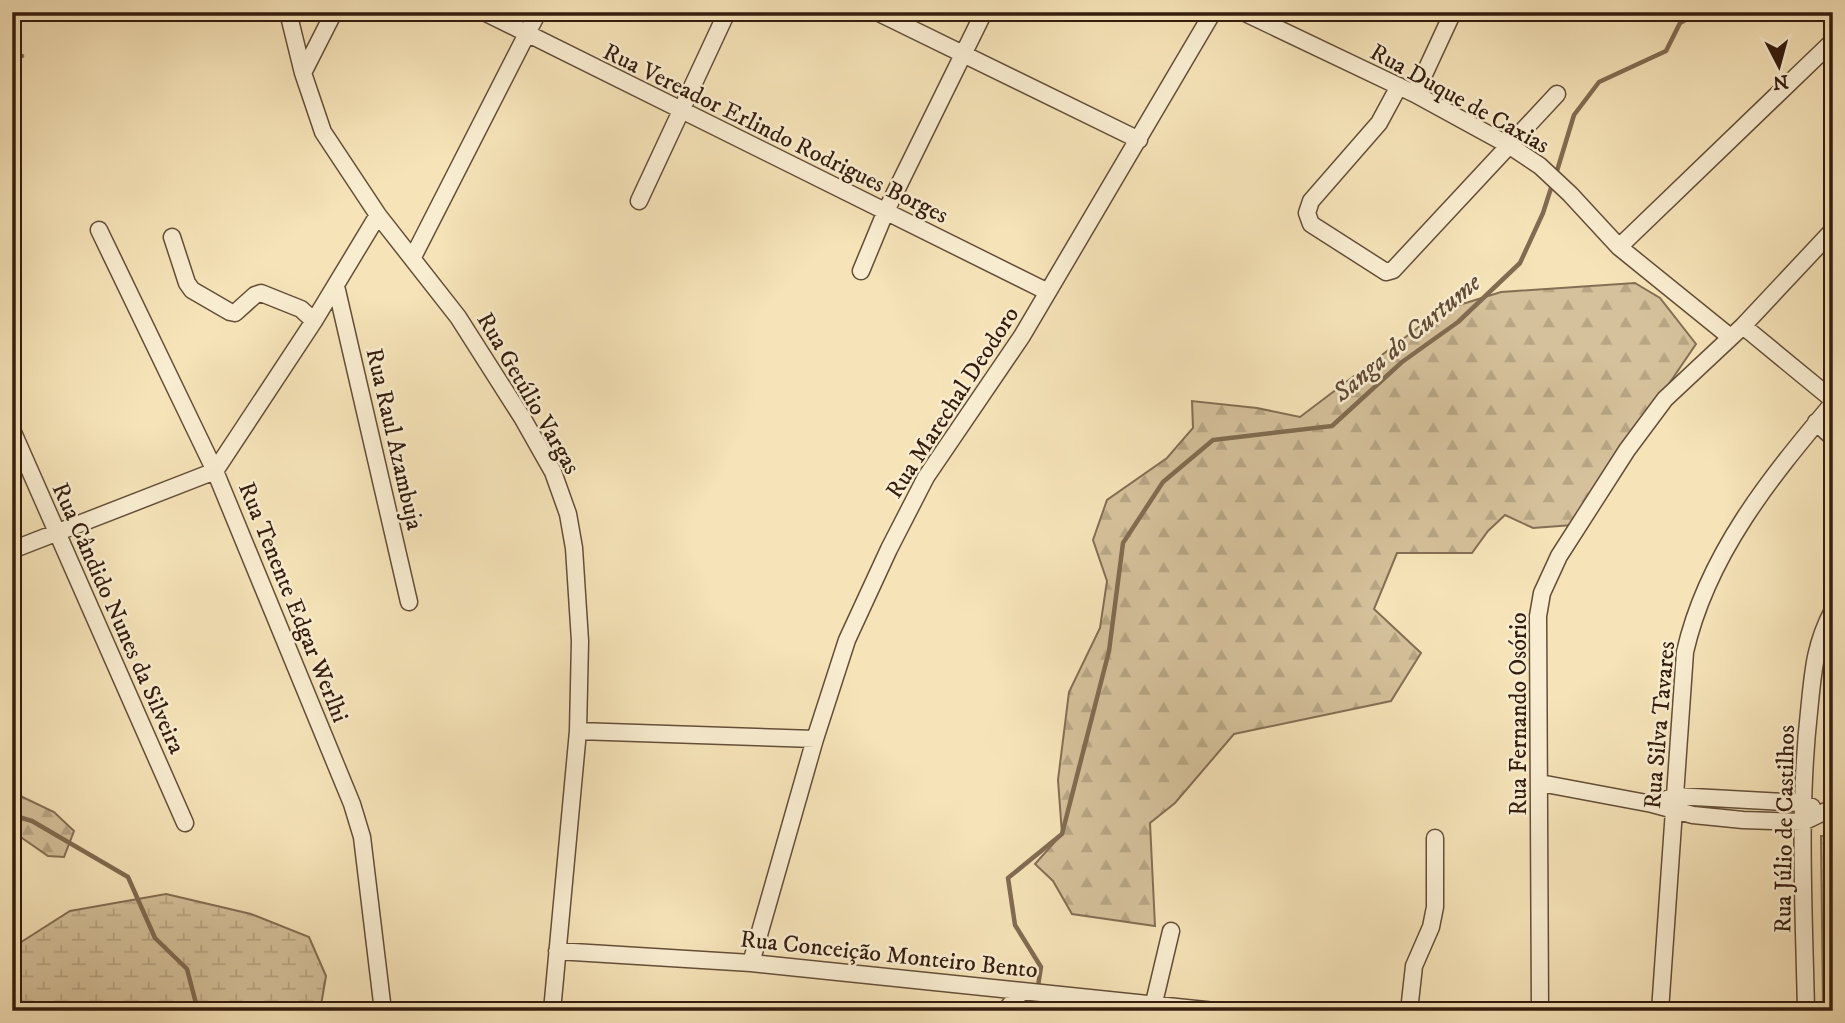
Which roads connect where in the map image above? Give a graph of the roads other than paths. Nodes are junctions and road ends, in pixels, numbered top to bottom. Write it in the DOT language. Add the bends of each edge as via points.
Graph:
graph roads {
  1 [pos="288,12"];
  2 [pos="334,12"];
  3 [pos="484,12"];
  4 [pos="538,12"];
  5 [pos="727,12"];
  6 [pos="877,12"];
  7 [pos="984,12"];
  8 [pos="1213,12"];
  9 [pos="1243,12"];
  10 [pos="1453,12"];
  11 [pos="527,34"];
  12 [pos="1833,41"];
  13 [pos="963,55"];
  14 [pos="303,73"];
  15 [pos="1399,86"];
  16 [pos="1415,94"];
  17 [pos="1557,94"];
  18 [pos="680,111"];
  19 [pos="1139,140"];
  20 [pos="1510,146"];
  21 [pos="639,201"];
  22 [pos="885,213"];
  23 [pos="378,215"];
  24 [pos="99,230"];
  25 [pos="1833,230"];
  26 [pos="173,237"];
  27 [pos="1619,247"];
  28 [pos="413,257"];
  29 [pos="861,271"];
  30 [pos="336,286"];
  31 [pos="1048,292"];
  32 [pos="314,321"];
  33 [pos="1743,326"];
  34 [pos="1729,336"];
  35 [pos="1833,401"];
  36 [pos="1816,422"];
  37 [pos="12,430"];
  38 [pos="1833,438"];
  39 [pos="215,471"];
  40 [pos="56,533"];
  41 [pos="12,550"];
  42 [pos="409,603"];
  43 [pos="1833,610"];
  44 [pos="578,731"];
  45 [pos="815,739"];
  46 [pos="1540,783"];
  47 [pos="1744,800"];
  48 [pos="1674,803"];
  49 [pos="1802,803"];
  50 [pos="1830,812"];
  51 [pos="1743,820"];
  52 [pos="1803,821"];
  53 [pos="185,823"];
  54 [pos="1435,838"];
  55 [pos="1171,931"];
  56 [pos="557,951"];
  57 [pos="751,963"];
  58 [pos="1025,991"];
  59 [pos="1152,1008"];
  60 [pos="383,1011"];
  61 [pos="552,1011"];
  62 [pos="1004,1011"];
  63 [pos="1215,1011"];
  64 [pos="1409,1011"];
  65 [pos="1540,1011"];
  66 [pos="1660,1011"];
  67 [pos="1805,1011"];
  1 -- 14 [label="street, Rua Getúlio Vargas"];
  2 -- 14 [label="street"];
  3 -- 11 [label="street, Rua Vereador Erlindo Rodrigues Borges"];
  4 -- 11 [label="street"];
  5 -- 18 [label="street"];
  6 -- 13 [label="street"];
  7 -- 13 [label="street"];
  8 -- 19 [label="street, Rua Marechal Deodoro"];
  9 -- 15 [label="street, Rua Duque de Caxias"];
  10 -- 16 [label="street"];
  11 -- 18 [label="street, Rua Vereador Erlindo Rodrigues Borges"];
  11 -- 28 [label="street"];
  12 -- 27 [label="street"];
  13 -- 19 [label="street"];
  13 -- 22 [label="street"];
  14 -- 23 [label="street, Rua Getúlio Vargas" via="323,132"];
  15 -- 16 [label="street, Rua Duque de Caxias"];
  15 -- 20 [label="street" via="1379,123 1311,201 1307,213 1311,224 1379,269 1393,270"];
  16 -- 20 [label="street, Rua Duque de Caxias"];
  17 -- 20 [label="street"];
  18 -- 21 [label="street"];
  18 -- 22 [label="street, Rua Vereador Erlindo Rodrigues Borges"];
  19 -- 31 [label="street, Rua Marechal Deodoro"];
  20 -- 27 [label="street, Rua Duque de Caxias" via="1540,166"];
  22 -- 29 [label="street"];
  22 -- 31 [label="street, Rua Vereador Erlindo Rodrigues Borges"];
  23 -- 28 [label="street, Rua Getúlio Vargas"];
  23 -- 30 [label="street"];
  24 -- 39 [label="street, Rua Tenente Edgar Werlhi"];
  25 -- 33 [label="street, Rua Fernando Osório"];
  26 -- 32 [label="street" via="192,290 230,313 261,293 301,309"];
  27 -- 34 [label="street, Rua Duque de Caxias"];
  28 -- 44 [label="street, Rua Getúlio Vargas" via="458,317 523,419 553,472 568,514 580,641"];
  30 -- 32 [label="street"];
  30 -- 42 [label="street, Rua Raul Azambuja"];
  31 -- 45 [label="street, Rua Marechal Deodoro" via="920,489 847,640"];
  32 -- 39 [label="street"];
  33 -- 34 [label="street, Rua Fernando Osório"];
  33 -- 35 [label="street"];
  34 -- 46 [label="street, Rua Fernando Osório" via="1665,399 1627,450 1559,556 1542,593 1538,616"];
  35 -- 36 [label="street, Rua Silva Tavares"];
  36 -- 38 [label="street"];
  36 -- 48 [label="street, Rua Silva Tavares" via="1745,514 1692,620 1685,652"];
  37 -- 40 [label="street, Rua Cândido Nunes da Silveira"];
  39 -- 40 [label="street"];
  39 -- 60 [label="street, Rua Tenente Edgar Werlhi" via="352,804 362,837"];
  40 -- 41 [label="street"];
  40 -- 53 [label="street, Rua Cândido Nunes da Silveira"];
  43 -- 49 [label="street, Rua Júlio de Castilhos" via="1815,650"];
  44 -- 45 [label="street"];
  44 -- 56 [label="street, Rua Getúlio Vargas"];
  45 -- 57 [label="street, Rua Marechal Deodoro"];
  46 -- 48 [label="street" via="1652,804"];
  46 -- 65 [label="street, Rua Fernando Osório"];
  47 -- 48 [label="street"];
  47 -- 49 [label="street"];
  47 -- 51 [label="street"];
  48 -- 51 [label="street" via="1693,815"];
  48 -- 66 [label="street, Rua Silva Tavares"];
  49 -- 50 [label="street"];
  49 -- 52 [label="street, Rua Júlio de Castilhos"];
  50 -- 52 [label="street"];
  51 -- 52 [label="street"];
  52 -- 67 [label="street, Rua Júlio de Castilhos"];
  54 -- 64 [label="street" via="1435,907 1414,966"];
  55 -- 59 [label="street"];
  56 -- 57 [label="street, Rua Conceição Monteiro Bento"];
  56 -- 61 [label="street, Rua Getúlio Vargas"];
  57 -- 58 [label="street, Rua Conceição Monteiro Bento"];
  58 -- 59 [label="street, Rua Conceição Monteiro Bento"];
  58 -- 62 [label="street"];
  59 -- 63 [label="street, Rua Conceição Monteiro Bento"];
}
